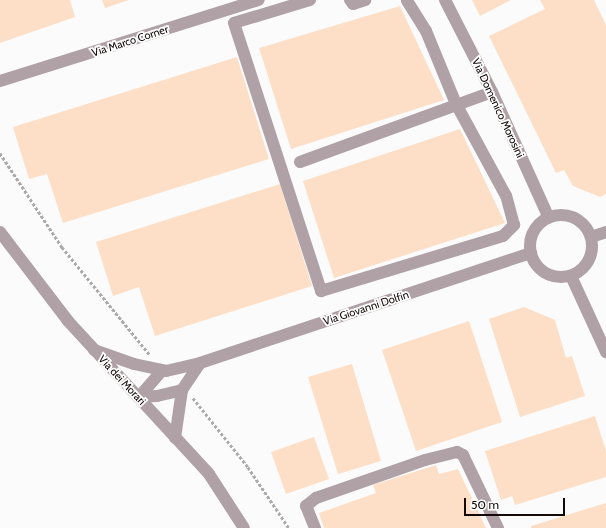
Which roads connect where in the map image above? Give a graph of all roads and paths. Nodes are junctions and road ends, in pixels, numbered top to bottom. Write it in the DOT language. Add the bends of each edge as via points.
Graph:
graph roads {
  1 [pos="259,0"];
  2 [pos="310,0"];
  3 [pos="350,0"];
  4 [pos="366,0"];
  5 [pos="407,0"];
  6 [pos="446,0"];
  7 [pos="275,5"];
  8 [pos="0,82"];
  9 [pos="492,92"];
  10 [pos="456,104"];
  11 [pos="0,153"];
  12 [pos="300,162"];
  13 [pos="549,218"];
  14 [pos="0,232"];
  15 [pos="606,232"];
  16 [pos="591,237"];
  17 [pos="531,253"];
  18 [pos="571,276"];
  19 [pos="94,350"];
  20 [pos="606,352"];
  21 [pos="151,357"];
  22 [pos="200,363"];
  23 [pos="162,371"];
  24 [pos="183,389"];
  25 [pos="138,397"];
  26 [pos="176,438"];
  27 [pos="244,528"];
  28 [pos="289,528"];
  29 [pos="315,528"];
  30 [pos="498,528"];
  1 -- 8 [label="street, Via Marco Corner"];
  2 -- 7 [label="street"];
  3 -- 4 [label="street" via="353,4"];
  5 -- 10 [label="street" via="426,31"];
  6 -- 9 [label="street, Via Domenico Morosini"];
  7 -- 10 [label="street" via="234,23 322,291 503,236 514,225 506,196"];
  9 -- 10 [label="street"];
  9 -- 13 [label="street, Via Domenico Morosini"];
  10 -- 12 [label="street"];
  11 -- 21 [label="path" via="62,247"];
  13 -- 16 [label="street" via="569,216 582,224"];
  13 -- 17 [label="street" via="534,232"];
  14 -- 19 [label="street, Via dei Morari" via="68,321"];
  15 -- 16 [label="street"];
  16 -- 18 [label="street" via="591,256 580,272"];
  17 -- 18 [label="street" via="542,270 561,278"];
  17 -- 22 [label="street, Via Giovanni Dolfin"];
  18 -- 20 [label="street"];
  19 -- 23 [label="street, Via Giovanni Dolfin"];
  19 -- 25 [label="street, Via dei Morari"];
  22 -- 23 [label="street, Via Giovanni Dolfin"];
  22 -- 24 [label="street"];
  23 -- 25 [label="street"];
  24 -- 25 [label="street" via="157,396"];
  24 -- 26 [label="street"];
  24 -- 28 [label="path" via="248,467"];
  25 -- 26 [label="street, Via dei Morari"];
  26 -- 27 [label="street, Via dei Morari" via="209,474"];
  29 -- 30 [label="street" via="306,506 316,498 425,460 457,452 463,455"];
}
